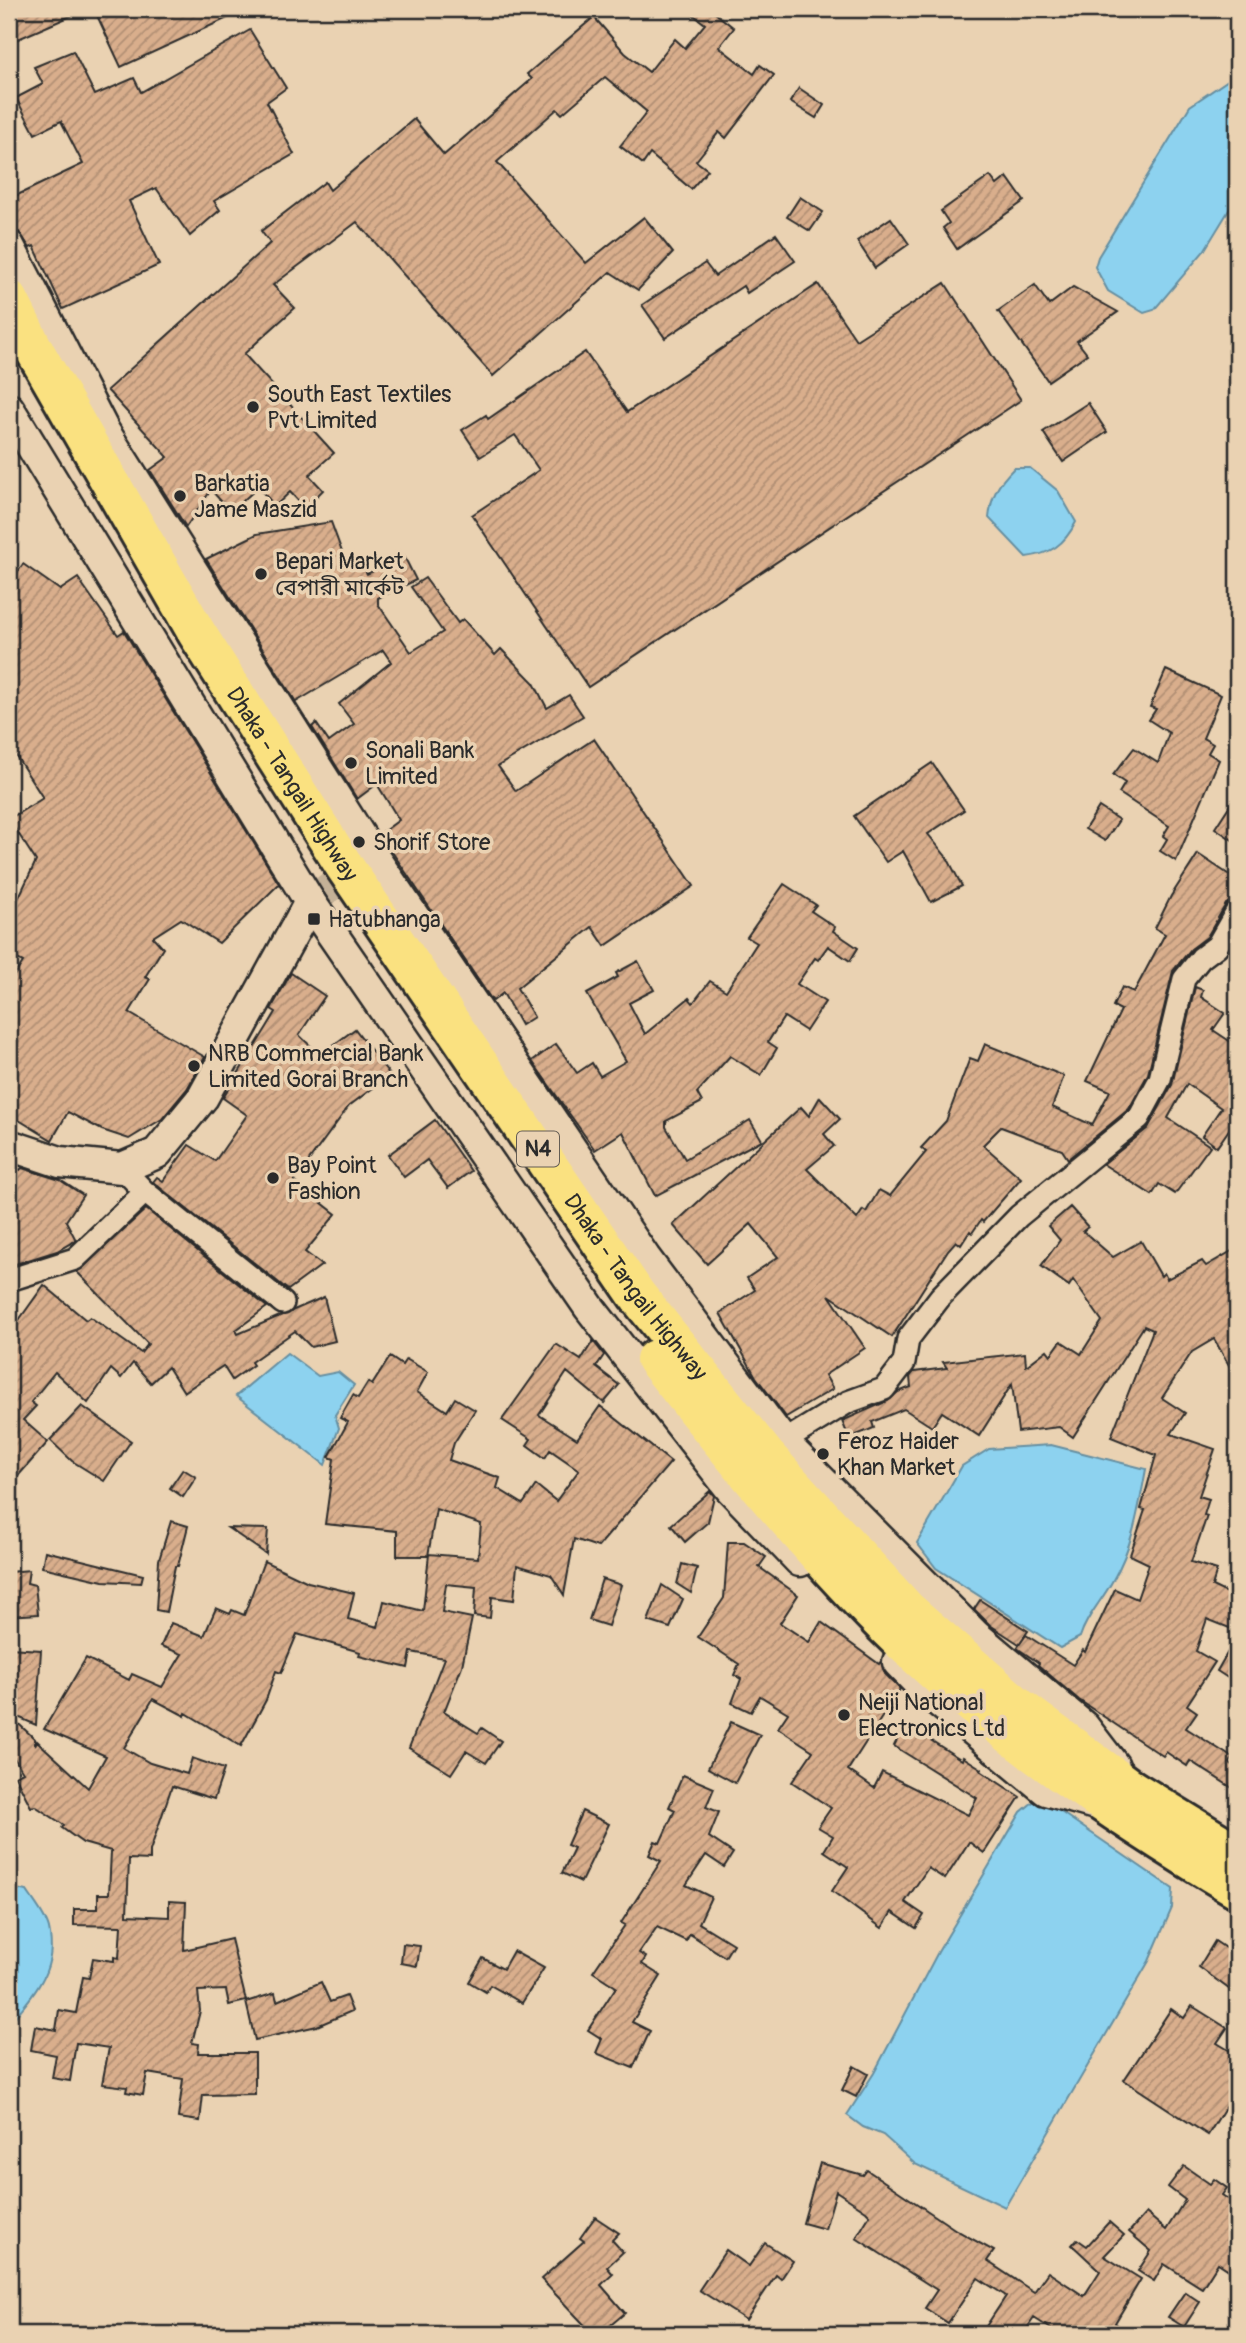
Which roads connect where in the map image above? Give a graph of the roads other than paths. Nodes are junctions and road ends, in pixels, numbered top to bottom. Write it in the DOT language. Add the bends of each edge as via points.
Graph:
graph roads {
  1 [pos="9,246"];
  2 [pos="9,299"];
  3 [pos="9,350"];
  4 [pos="9,409"];
  5 [pos="310,902"];
  6 [pos="1237,911"];
  7 [pos="9,1145"];
  8 [pos="122,1168"];
  9 [pos="145,1192"];
  10 [pos="9,1280"];
  11 [pos="283,1303"];
  12 [pos="783,1442"];
  13 [pos="1118,1798"];
  14 [pos="1237,1854"];
  15 [pos="1237,1888"];
  1 -- 12 [label="main road" via="104,431 367,848 645,1258"];
  2 -- 13 [label="highway, Dhaka - Tangail Highway / N4" via="197,633 345,867 637,1295 765,1454 907,1609"];
  3 -- 13 [label="highway, Dhaka - Tangail Highway / N4" via="176,640 324,874 616,1308 726,1450 885,1625 1005,1731"];
  4 -- 5 [label="main road"];
  5 -- 8 [label="main road" via="203,1097 157,1153"];
  5 -- 13 [label="main road" via="589,1307 730,1488 926,1691 1046,1790"];
  6 -- 12 [label="street" via="1217,946 1200,958 1184,979 1160,1079 1139,1118 1019,1216 941,1296 908,1339 904,1363 884,1389 848,1402"];
  7 -- 8 [label="main road" via="60,1162"];
  8 -- 9 [label="street"];
  9 -- 10 [label="street" via="75,1259"];
  9 -- 11 [label="street"];
  12 -- 13 [label="main road" via="976,1636 1084,1727"];
  13 -- 14 [label="highway, Dhaka - Tangail Highway / N4"];
  13 -- 15 [label="highway, Dhaka - Tangail Highway / N4"];
}
